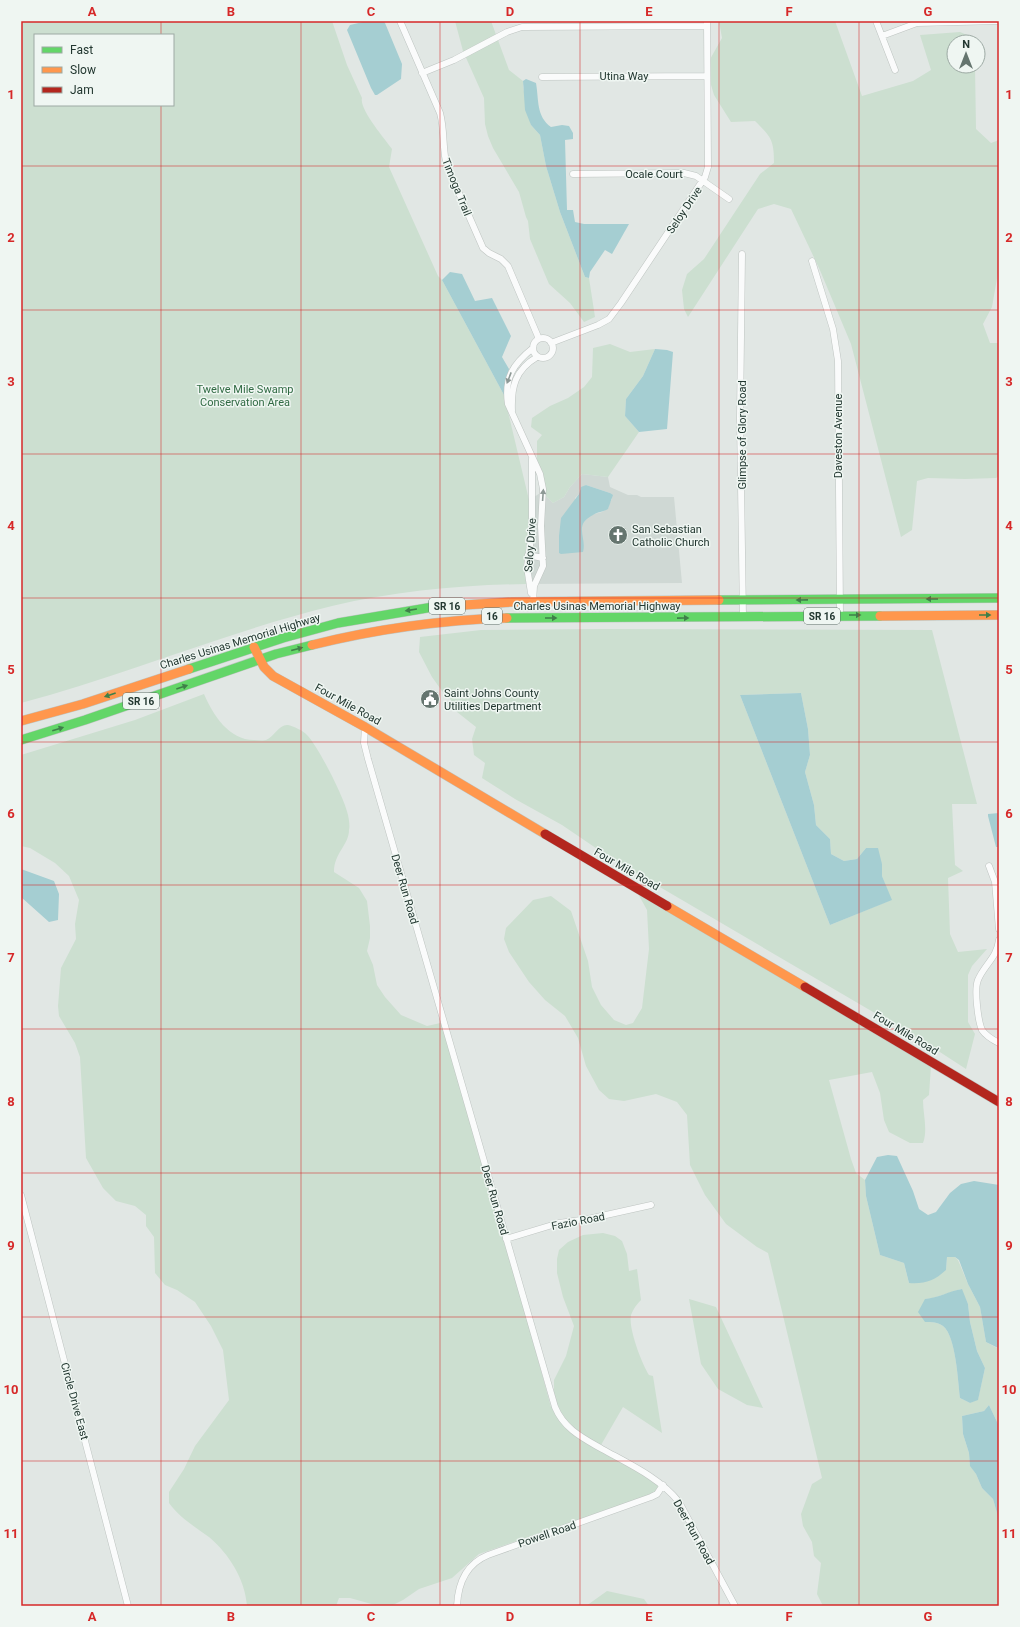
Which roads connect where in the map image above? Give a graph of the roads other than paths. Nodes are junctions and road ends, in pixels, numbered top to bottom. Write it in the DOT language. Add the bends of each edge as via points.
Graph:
graph roads {
  1 [pos="400,21"];
  2 [pos="876,21"];
  3 [pos="999,21"];
  4 [pos="577,24"];
  5 [pos="707,24"];
  6 [pos="882,36"];
  7 [pos="895,70"];
  8 [pos="422,73"];
  9 [pos="542,76"];
  10 [pos="707,76"];
  11 [pos="573,174"];
  12 [pos="703,180"];
  13 [pos="728,198"];
  14 [pos="742,254"];
  15 [pos="812,261"];
  16 [pos="539,339"];
  17 [pos="551,343"];
  18 [pos="533,348"];
  19 [pos="537,356"];
  20 [pos="512,415"];
  21 [pos="532,457"];
  22 [pos="528,555"];
  23 [pos="543,558"];
  24 [pos="999,598"];
  25 [pos="840,599"];
  26 [pos="743,601"];
  27 [pos="533,602"];
  28 [pos="999,615"];
  29 [pos="840,616"];
  30 [pos="743,617"];
  31 [pos="446,621"];
  32 [pos="254,647"];
  33 [pos="260,660"];
  34 [pos="21,722"];
  35 [pos="365,727"];
  36 [pos="21,740"];
  37 [pos="989,866"];
  38 [pos="999,929"];
  39 [pos="999,940"];
  40 [pos="999,1044"];
  41 [pos="999,1102"];
  42 [pos="21,1195"];
  43 [pos="651,1205"];
  44 [pos="506,1239"];
  45 [pos="663,1485"];
  46 [pos="128,1606"];
  47 [pos="457,1606"];
  48 [pos="735,1606"];
  1 -- 8 [label="street, Timoga Trail"];
  2 -- 6 [label="street"];
  3 -- 6 [label="street" via="917,23"];
  4 -- 5 [label="street"];
  4 -- 8 [label="street" via="522,27"];
  5 -- 10 [label="street, Seloy Drive"];
  6 -- 7 [label="street"];
  8 -- 16 [label="street, Timoga Trail" via="444,125 444,154 447,166 477,236 488,253 508,266"];
  9 -- 10 [label="street, Utina Way"];
  10 -- 12 [label="street, Seloy Drive" via="708,167"];
  11 -- 12 [label="street, Ocale Court" via="684,173"];
  12 -- 13 [label="street, Ocale Court"];
  12 -- 17 [label="street, Seloy Drive" via="609,319"];
  14 -- 26 [label="street, Glimpse of Glory Road" via="740,418"];
  15 -- 25 [label="street, Daveston Avenue" via="833,329 838,361"];
  16 -- 17 [label="street" via="546,339"];
  16 -- 18 [label="street, Seloy Drive"];
  17 -- 19 [label="street, Seloy Drive" via="550,355 544,358"];
  18 -- 19 [label="street"];
  18 -- 20 [label="street, Seloy Drive, one-way" via="515,365 507,384 508,404"];
  19 -- 20 [label="street, Seloy Drive" via="527,362 517,375"];
  20 -- 21 [label="street, Seloy Drive"];
  21 -- 22 [label="street, Seloy Drive" via="532,531"];
  23 -- 21 [label="street, Seloy Drive, one-way" via="543,489 540,474"];
  22 -- 23 [label="street"];
  22 -- 27 [label="street, Seloy Drive" via="527,567"];
  23 -- 27 [label="street, Seloy Drive" via="543,566 534,586"];
  24 -- 25 [label="main road, Charles Usinas Memorial Highway / SR 16, one-way"];
  25 -- 26 [label="main road, Charles Usinas Memorial Highway / SR 16, one-way"];
  25 -- 29 [label="street, Daveston Avenue"];
  26 -- 27 [label="main road, Charles Usinas Memorial Highway / SR 16"];
  26 -- 30 [label="street, Glimpse of Glory Road"];
  27 -- 31 [label="main road, 16" via="527,613 519,615 455,618"];
  27 -- 32 [label="main road, Charles Usinas Memorial Highway / SR 16, one-way" via="456,605 412,610 338,623"];
  29 -- 28 [label="main road, Charles Usinas Memorial Highway / SR 16, one-way"];
  29 -- 30 [label="main road, Charles Usinas Memorial Highway / SR 16"];
  31 -- 30 [label="main road, Charles Usinas Memorial Highway / SR 16, one-way" via="505,618"];
  33 -- 31 [label="main road, Charles Usinas Memorial Highway / SR 16, one-way" via="331,640"];
  32 -- 33 [label="main road, Four Mile Road"];
  32 -- 34 [label="main road, Charles Usinas Memorial Highway / SR 16, one-way"];
  33 -- 35 [label="main road, Four Mile Road" via="268,672 282,682"];
  36 -- 33 [label="main road, Charles Usinas Memorial Highway / SR 16, one-way"];
  35 -- 41 [label="main road, Four Mile Road"];
  35 -- 44 [label="street, Deer Run Road" via="364,743 368,759"];
  37 -- 38 [label="street" via="995,882"];
  39 -- 40 [label="street" via="995,955 979,977 976,988 982,1030"];
  42 -- 46 [label="street, Circle Drive East"];
  43 -- 44 [label="street, Fazio Road" via="558,1223"];
  44 -- 45 [label="street, Deer Run Road" via="562,1421 576,1434"];
  45 -- 47 [label="street, Powell Road" via="651,1497 477,1560 462,1578"];
  45 -- 48 [label="street, Deer Run Road" via="679,1502"];
}
